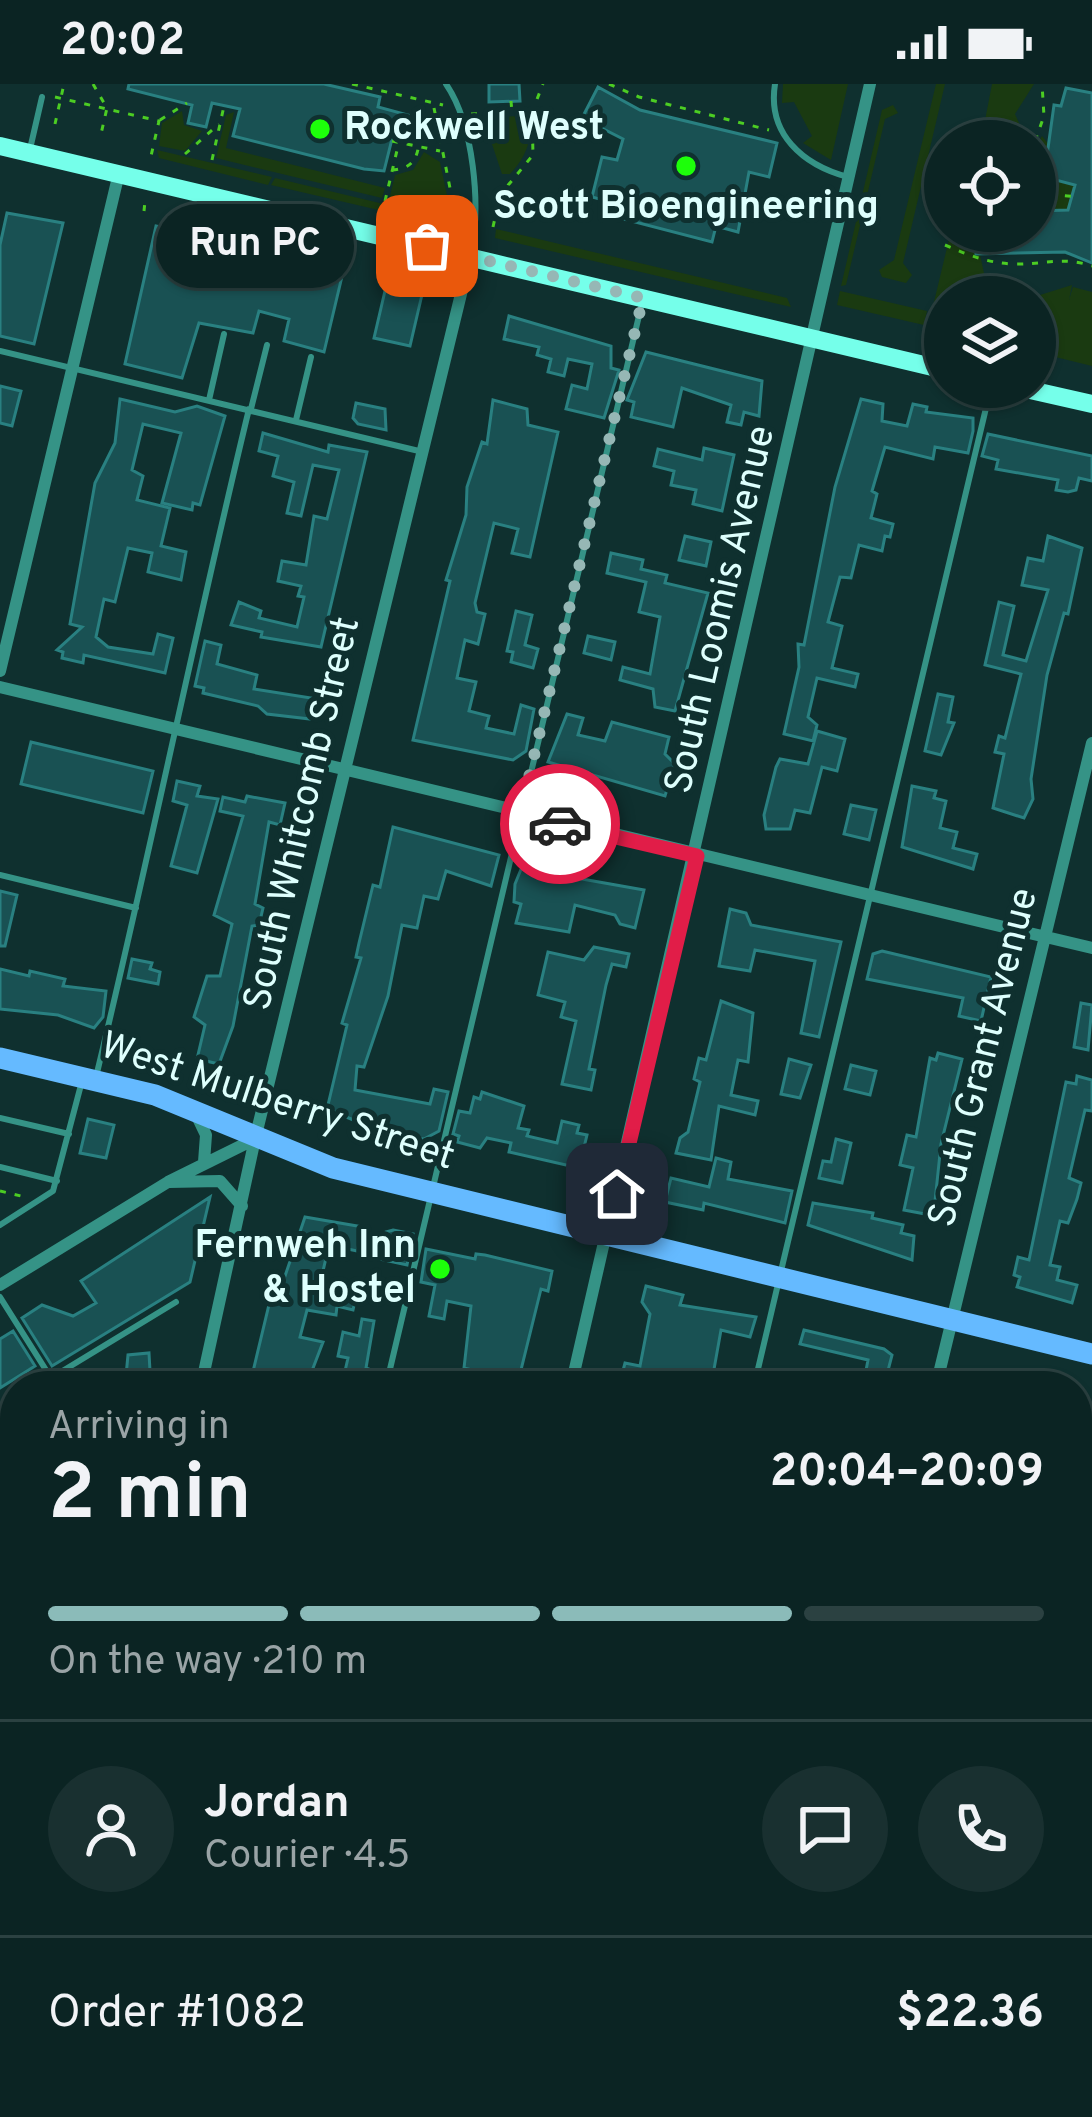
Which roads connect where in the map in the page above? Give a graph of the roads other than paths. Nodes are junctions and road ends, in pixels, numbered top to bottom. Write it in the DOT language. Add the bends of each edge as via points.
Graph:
graph roads {
  1 [pos="446,84"];
  2 [pos="775,84"];
  3 [pos="870,84"];
  4 [pos="42,97"];
  5 [pos="0,146"];
  6 [pos="29,152"];
  7 [pos="118,173"];
  8 [pos="848,177"];
  9 [pos="470,256"];
  10 [pos="643,298"];
  11 [pos="224,334"];
  12 [pos="813,338"];
  13 [pos="267,345"];
  14 [pos="0,352"];
  15 [pos="311,357"];
  16 [pos="924,365"];
  17 [pos="75,369"];
  18 [pos="1056,396"];
  19 [pos="208,400"];
  20 [pos="1092,404"];
  21 [pos="986,408"];
  22 [pos="250,409"];
  23 [pos="296,420"];
  24 [pos="419,451"];
  25 [pos="0,671"];
  26 [pos="0,687"];
  27 [pos="175,731"];
  28 [pos="1092,743"];
  29 [pos="346,774"];
  30 [pos="520,815"];
  31 [pos="697,856"];
  32 [pos="0,875"];
  33 [pos="871,896"];
  34 [pos="137,908"];
  35 [pos="1045,938"];
  36 [pos="1092,948"];
  37 [pos="0,1058"];
  38 [pos="89,1078"];
  39 [pos="195,1111"];
  40 [pos="0,1118"];
  41 [pos="69,1134"];
  42 [pos="255,1139"];
  43 [pos="204,1162"];
  44 [pos="0,1167"];
  45 [pos="57,1181"];
  46 [pos="168,1182"];
  47 [pos="430,1193"];
  48 [pos="242,1206"];
  49 [pos="1,1223"];
  50 [pos="607,1236"];
  51 [pos="780,1277"];
  52 [pos="2,1280"];
  53 [pos="0,1297"];
  54 [pos="176,1302"];
  55 [pos="952,1318"];
  56 [pos="1092,1354"];
  57 [pos="47,1371"];
  58 [pos="63,1371"];
  59 [pos="204,1371"];
  60 [pos="389,1371"];
  61 [pos="575,1371"];
  62 [pos="758,1371"];
  63 [pos="940,1371"];
  1 -- 9 [label="lane" via="479,208"];
  2 -- 8 [label="lane" via="774,113 793,149"];
  3 -- 8 [label="street, South Loomis Avenue"];
  4 -- 6 [label="lane"];
  5 -- 6 [label="main road"];
  6 -- 7 [label="main road"];
  7 -- 9 [label="main road"];
  7 -- 17 [label="street"];
  8 -- 12 [label="street, South Loomis Avenue"];
  9 -- 10 [label="main road"];
  9 -- 24 [label="street, South Whitcomb Street"];
  10 -- 12 [label="main road"];
  10 -- 30 [label="lane"];
  11 -- 19 [label="lane"];
  12 -- 16 [label="main road"];
  12 -- 31 [label="street, South Loomis Avenue"];
  13 -- 22 [label="lane"];
  14 -- 17 [label="lane"];
  15 -- 23 [label="lane"];
  17 -- 19 [label="lane"];
  17 -- 25 [label="street"];
  18 -- 20 [label="main road"];
  19 -- 22 [label="lane"];
  21 -- 33 [label="lane"];
  22 -- 23 [label="lane"];
  22 -- 27 [label="lane"];
  23 -- 24 [label="lane"];
  24 -- 29 [label="street, South Whitcomb Street"];
  26 -- 27 [label="street"];
  27 -- 29 [label="street"];
  27 -- 34 [label="lane"];
  28 -- 35 [label="street, South Grant Avenue"];
  29 -- 30 [label="street"];
  29 -- 42 [label="street, South Whitcomb Street"];
  30 -- 31 [label="street"];
  30 -- 47 [label="lane"];
  31 -- 33 [label="street"];
  31 -- 50 [label="street, South Loomis Avenue"];
  32 -- 34 [label="lane"];
  33 -- 35 [label="street"];
  33 -- 51 [label="lane"];
  34 -- 38 [label="lane"];
  35 -- 36 [label="street"];
  35 -- 55 [label="street, South Grant Avenue"];
  37 -- 38 [label="main road, West Mulberry Street"];
  38 -- 39 [label="main road, West Mulberry Street"];
  38 -- 41 [label="lane"];
  39 -- 42 [label="main road, West Mulberry Street"];
  39 -- 43 [label="street" via="206,1135"];
  40 -- 41 [label="lane"];
  41 -- 45 [label="lane"];
  42 -- 43 [label="street"];
  42 -- 47 [label="main road, West Mulberry Street"];
  42 -- 48 [label="street, South Whitcomb Street"];
  43 -- 46 [label="street"];
  44 -- 45 [label="lane"];
  45 -- 49 [label="lane" via="48,1197"];
  46 -- 48 [label="street" via="220,1180"];
  46 -- 52 [label="street"];
  47 -- 50 [label="main road, West Mulberry Street"];
  47 -- 60 [label="lane"];
  48 -- 59 [label="street, South Whitcomb Street"];
  50 -- 51 [label="main road, West Mulberry Street"];
  50 -- 61 [label="street, South Loomis Avenue"];
  51 -- 55 [label="main road, West Mulberry Street"];
  51 -- 62 [label="lane"];
  53 -- 57 [label="lane"];
  54 -- 58 [label="lane"];
  55 -- 56 [label="main road, West Mulberry Street"];
  55 -- 63 [label="street, South Grant Avenue"];
}
